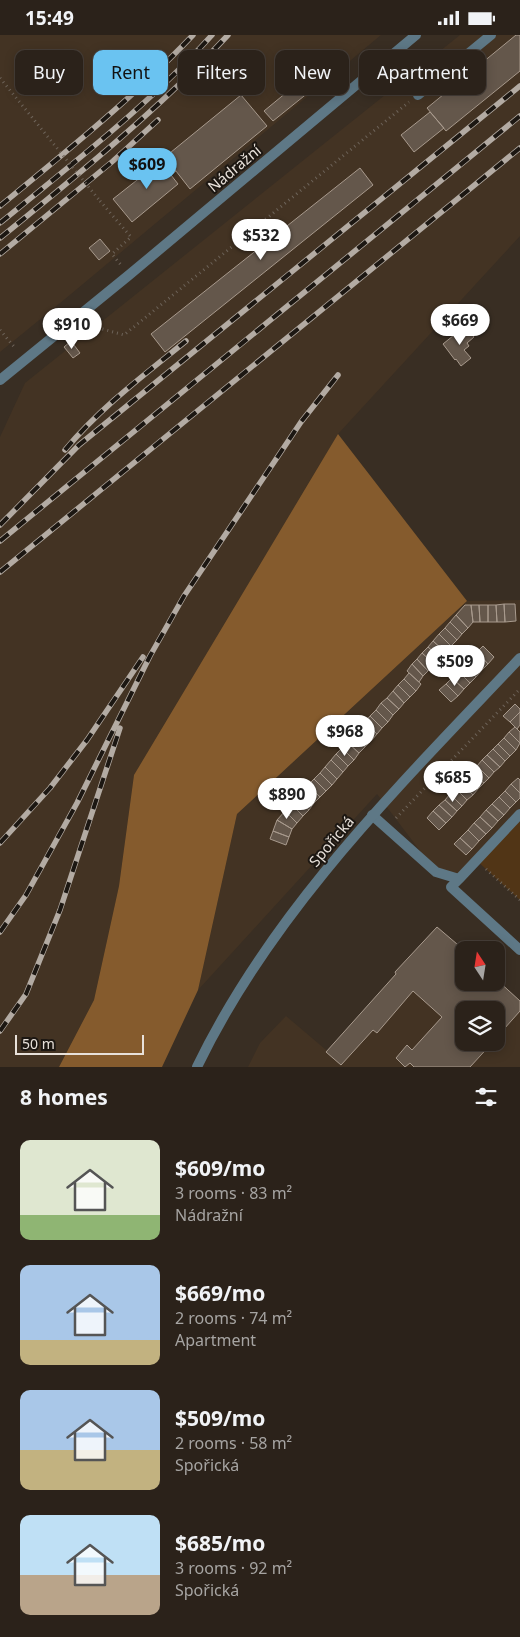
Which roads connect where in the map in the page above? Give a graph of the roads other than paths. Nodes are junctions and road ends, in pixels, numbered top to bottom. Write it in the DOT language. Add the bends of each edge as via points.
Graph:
graph roads {
  1 [pos="416,35"];
  2 [pos="491,35"];
  3 [pos="473,50"];
  4 [pos="0,380"];
  5 [pos="520,658"];
  6 [pos="520,814"];
  7 [pos="372,815"];
  8 [pos="459,879"];
  9 [pos="520,950"];
  10 [pos="197,1067"];
  1 -- 4 [label="street, Nádražní"];
  2 -- 3 [label="street"];
  5 -- 7 [label="street, Spořická"];
  6 -- 8 [label="street"];
  7 -- 8 [label="street" via="436,872"];
  7 -- 10 [label="street, Spořická" via="317,881 246,979"];
  8 -- 9 [label="street" via="451,887"];
}
